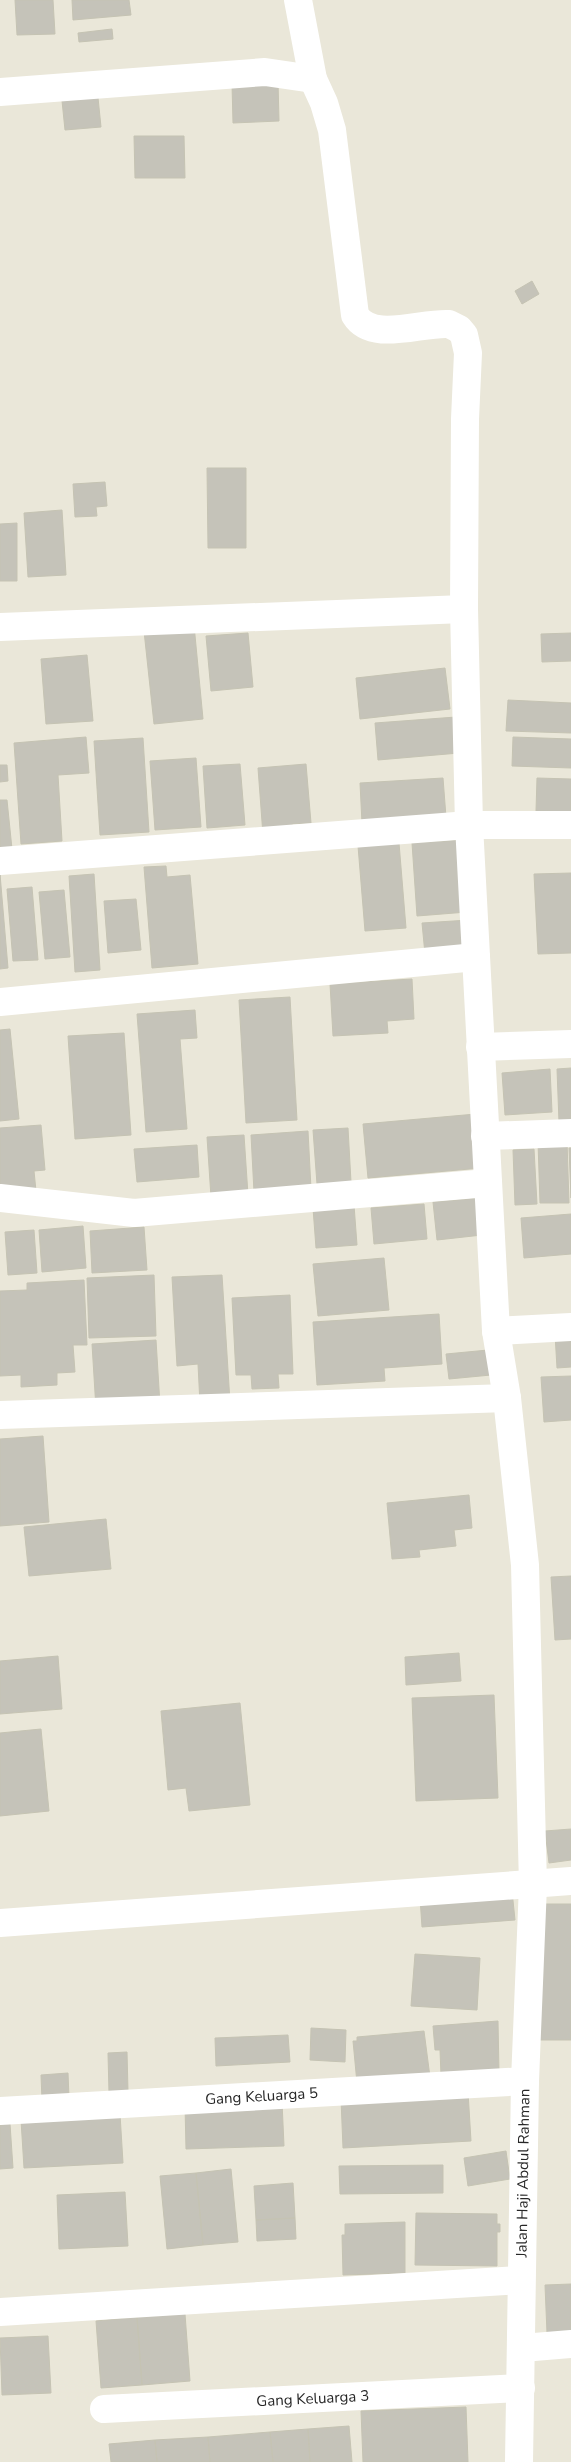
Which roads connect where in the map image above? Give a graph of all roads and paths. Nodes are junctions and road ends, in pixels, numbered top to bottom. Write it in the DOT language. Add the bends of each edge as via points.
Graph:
graph roads {
  1 [pos="298,0"];
  2 [pos="313,79"];
  3 [pos="0,92"];
  4 [pos="464,609"];
  5 [pos="0,627"];
  6 [pos="571,824"];
  7 [pos="469,825"];
  8 [pos="0,861"];
  9 [pos="476,957"];
  10 [pos="0,1002"];
  11 [pos="571,1044"];
  12 [pos="480,1047"];
  13 [pos="571,1133"];
  14 [pos="485,1136"];
  15 [pos="488,1183"];
  16 [pos="0,1198"];
  17 [pos="571,1327"];
  18 [pos="496,1331"];
  19 [pos="507,1398"];
  20 [pos="0,1415"];
  21 [pos="571,1881"];
  22 [pos="533,1885"];
  23 [pos="0,1923"];
  24 [pos="525,2081"];
  25 [pos="0,2111"];
  26 [pos="520,2280"];
  27 [pos="0,2312"];
  28 [pos="571,2344"];
  29 [pos="522,2348"];
  30 [pos="521,2388"];
  31 [pos="104,2409"];
  32 [pos="519,2462"];
  1 -- 2 [label="street"];
  2 -- 3 [label="street" via="265,72"];
  2 -- 4 [label="street, Jalan Haji Abdul Rahman" via="332,130 355,315 360,322 379,330 449,324 464,335 468,353"];
  4 -- 5 [label="street"];
  4 -- 7 [label="street, Jalan Haji Abdul Rahman"];
  6 -- 7 [label="street"];
  7 -- 8 [label="street"];
  7 -- 9 [label="street, Jalan Haji Abdul Rahman"];
  9 -- 10 [label="street"];
  9 -- 12 [label="street, Jalan Haji Abdul Rahman"];
  11 -- 12 [label="street"];
  12 -- 14 [label="street, Jalan Haji Abdul Rahman"];
  13 -- 14 [label="street"];
  14 -- 15 [label="street, Jalan Haji Abdul Rahman"];
  15 -- 16 [label="street" via="134,1213"];
  15 -- 18 [label="street, Jalan Haji Abdul Rahman"];
  17 -- 18 [label="street"];
  18 -- 19 [label="street, Jalan Haji Abdul Rahman"];
  19 -- 20 [label="street"];
  19 -- 22 [label="street, Jalan Haji Abdul Rahman" via="525,1565"];
  21 -- 22 [label="street"];
  22 -- 23 [label="street"];
  22 -- 24 [label="street, Jalan Haji Abdul Rahman"];
  24 -- 25 [label="street, Gang Keluarga 5"];
  24 -- 26 [label="street, Jalan Haji Abdul Rahman"];
  26 -- 27 [label="street"];
  26 -- 29 [label="street, Jalan Haji Abdul Rahman"];
  28 -- 29 [label="street"];
  29 -- 30 [label="street, Jalan Haji Abdul Rahman"];
  30 -- 31 [label="street, Gang Keluarga 3"];
  30 -- 32 [label="street, Jalan Haji Abdul Rahman"];
}
